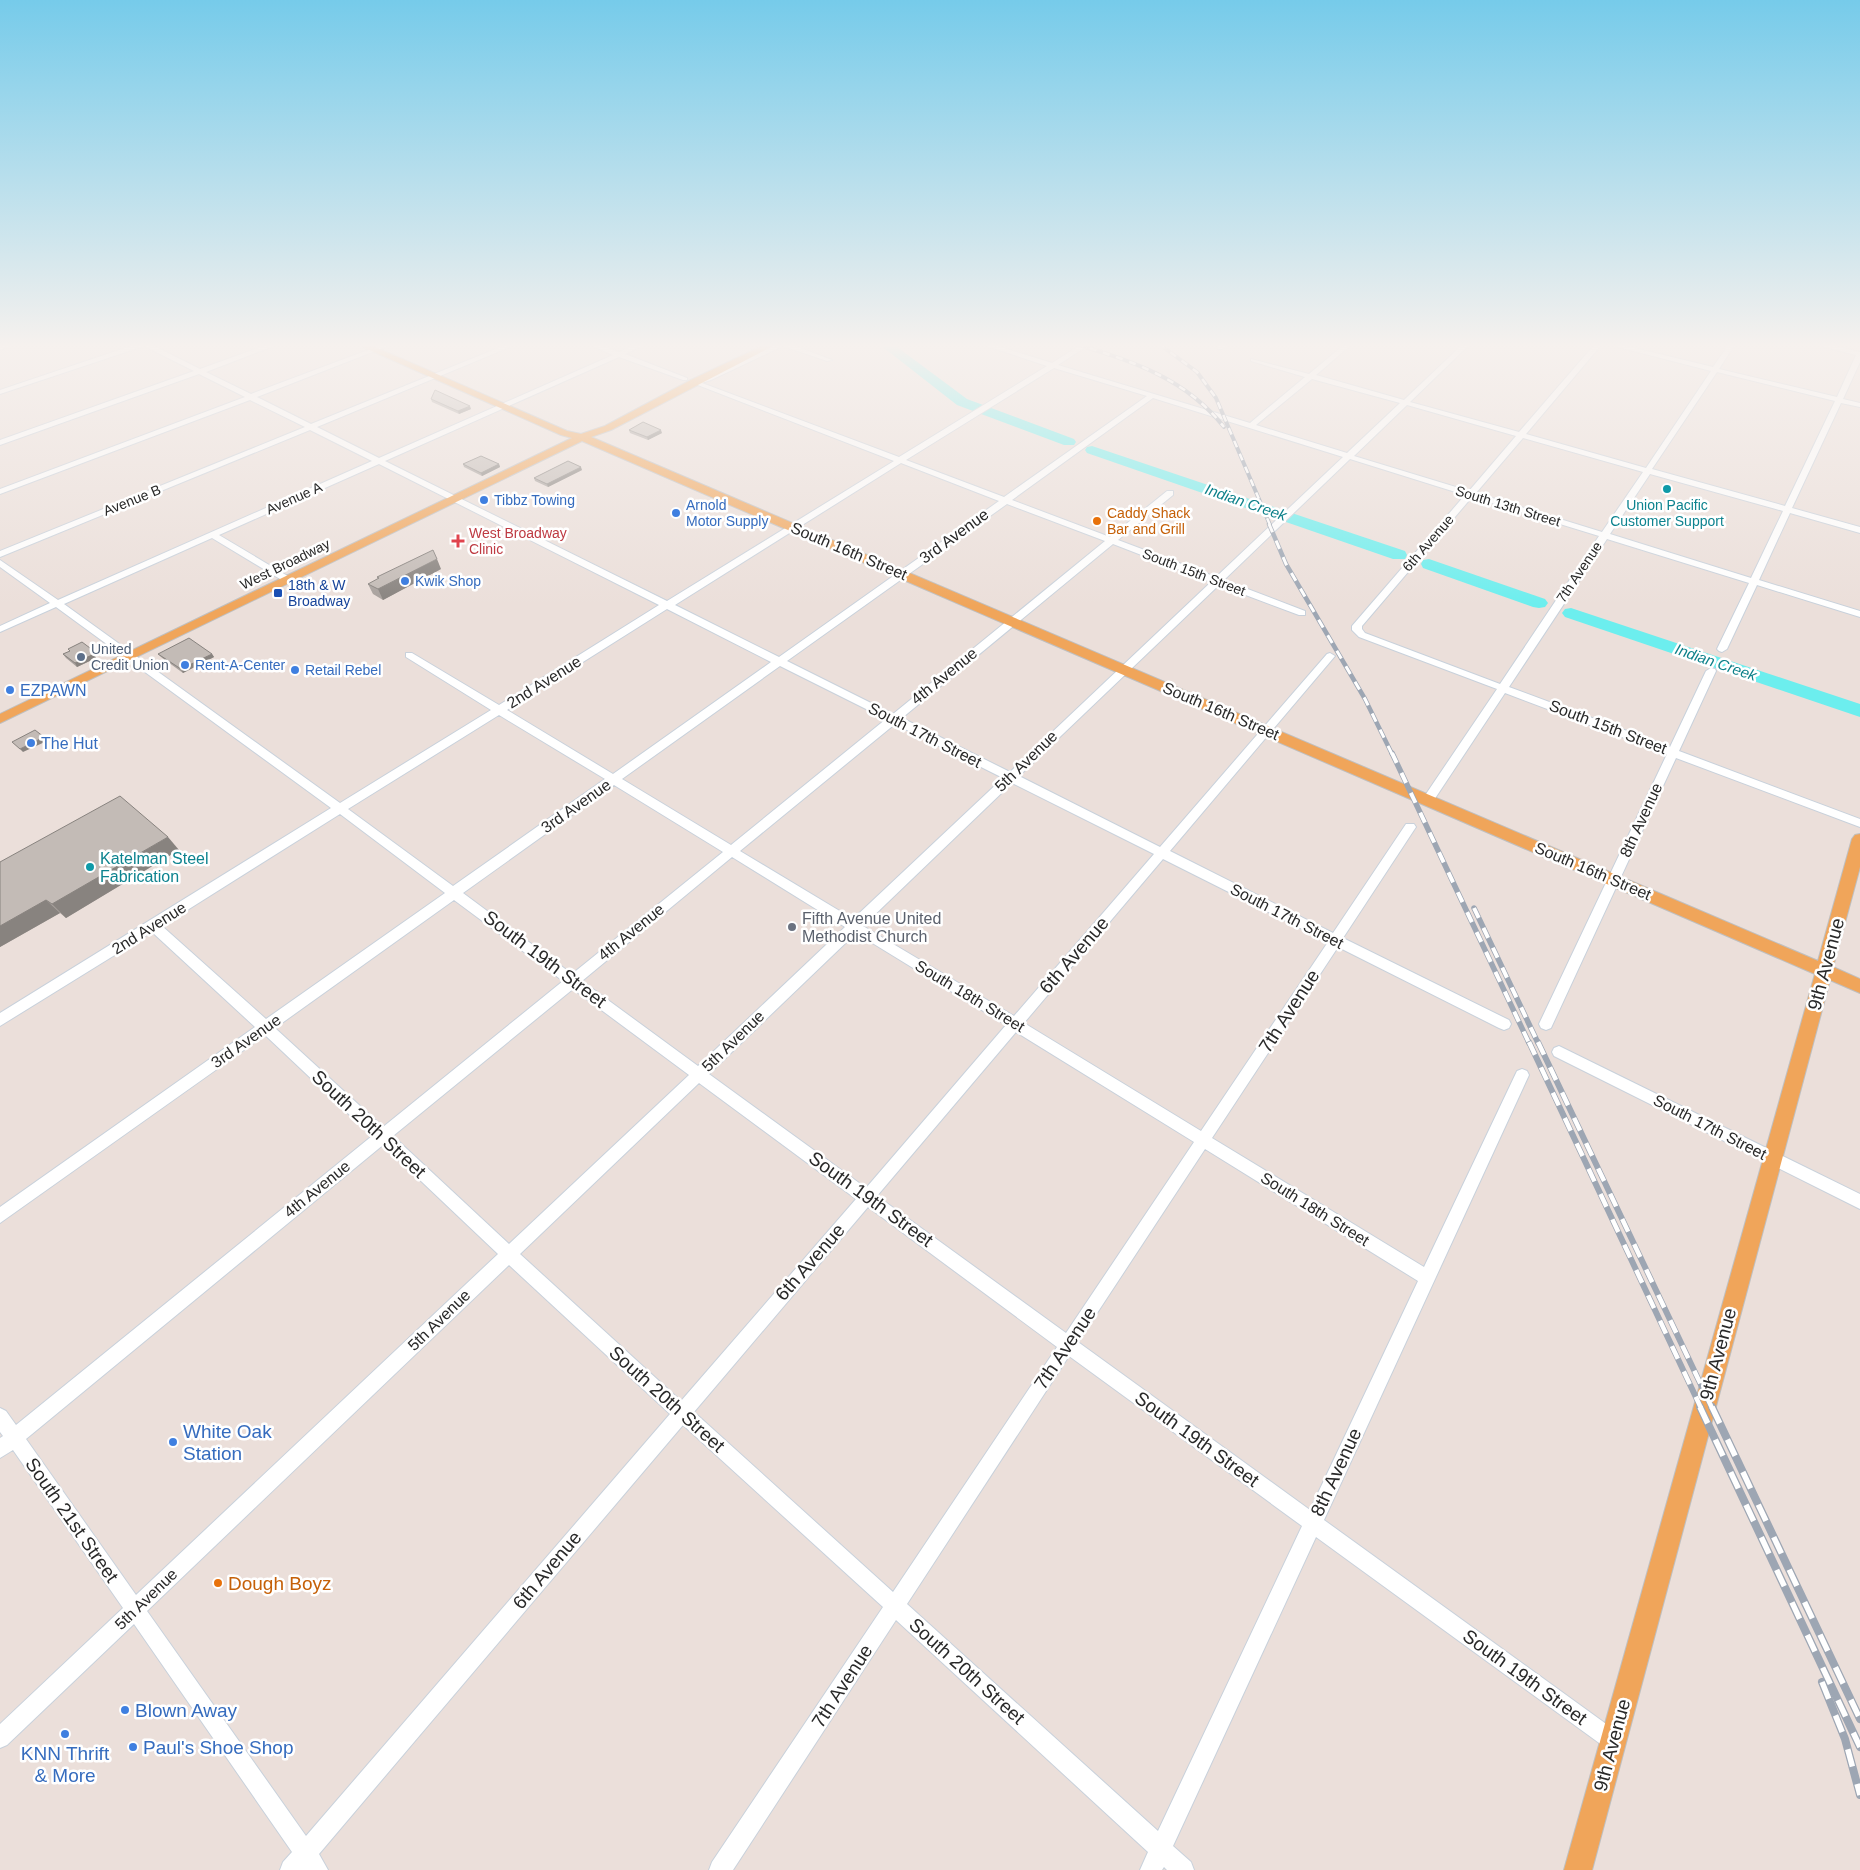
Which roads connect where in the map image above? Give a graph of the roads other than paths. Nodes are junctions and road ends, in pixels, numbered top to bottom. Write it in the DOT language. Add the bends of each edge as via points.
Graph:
graph roads {
  1 [pos="33,431"];
  2 [pos="160,431"];
  3 [pos="301,431"];
  4 [pos="319,431"];
  5 [pos="446,431"];
  6 [pos="561,431"];
  7 [pos="599,431"];
  8 [pos="823,431"];
  9 [pos="947,431"];
  10 [pos="1102,431"];
  11 [pos="1268,431"];
  12 [pos="1374,431"];
  13 [pos="1496,431"];
  14 [pos="1499,431"];
  15 [pos="1524,431"];
  16 [pos="1674,431"];
  17 [pos="1824,431"];
  18 [pos="582,437"];
  19 [pos="1519,437"];
  20 [pos="0,443"];
  21 [pos="1348,456"];
  22 [pos="900,460"];
  23 [pos="377,462"];
  24 [pos="1646,473"];
  25 [pos="0,492"];
  26 [pos="1170,493"];
  27 [pos="1470,494"];
  28 [pos="453,500"];
  29 [pos="1004,500"];
  30 [pos="1785,513"];
  31 [pos="793,527"];
  32 [pos="1860,530"];
  33 [pos="212,535"];
  34 [pos="1603,536"];
  35 [pos="1860,537"];
  36 [pos="1110,540"];
  37 [pos="0,554"];
  38 [pos="0,563"];
  39 [pos="901,574"];
  40 [pos="288,580"];
  41 [pos="1217,580"];
  42 [pos="1754,581"];
  43 [pos="57,604"];
  44 [pos="667,605"];
  45 [pos="1302,612"];
  46 [pos="1860,614"];
  47 [pos="1011,621"];
  48 [pos="0,629"];
  49 [pos="1357,630"];
  50 [pos="1722,649"];
  51 [pos="409,655"];
  52 [pos="130,656"];
  53 [pos="1330,656"];
  54 [pos="778,661"];
  55 [pos="1124,669"];
  56 [pos="1711,671"];
  57 [pos="1502,688"];
  58 [pos="499,710"];
  59 [pos="892,718"];
  60 [pos="0,719"];
  61 [pos="1266,730"];
  62 [pos="1673,752"];
  63 [pos="1009,777"];
  64 [pos="613,779"];
  65 [pos="1428,800"];
  66 [pos="340,809"];
  67 [pos="1860,823"];
  68 [pos="1410,827"];
  69 [pos="1860,839"];
  70 [pos="731,850"];
  71 [pos="1161,853"];
  72 [pos="1613,880"];
  73 [pos="454,892"];
  74 [pos="153,925"];
  75 [pos="853,926"];
  76 [pos="1336,940"];
  77 [pos="1824,971"];
  78 [pos="572,980"];
  79 [pos="1860,986"];
  80 [pos="0,1020"];
  81 [pos="1015,1024"];
  82 [pos="1504,1024"];
  83 [pos="1546,1024"];
  84 [pos="265,1027"];
  85 [pos="1559,1052"];
  86 [pos="698,1074"];
  87 [pos="1522,1075"];
  88 [pos="382,1136"];
  89 [pos="1203,1140"];
  90 [pos="1772,1158"];
  91 [pos="866,1197"];
  92 [pos="1860,1202"];
  93 [pos="0,1216"];
  94 [pos="508,1254"];
  95 [pos="1427,1278"];
  96 [pos="1067,1345"];
  97 [pos="681,1413"];
  98 [pos="0,1417"];
  99 [pos="14,1438"];
  100 [pos="0,1449"];
  101 [pos="1313,1523"];
  102 [pos="895,1606"];
  103 [pos="135,1610"];
  104 [pos="0,1738"];
  105 [pos="1613,1741"];
  106 [pos="1161,1849"];
  107 [pos="311,1862"];
  108 [pos="291,1870"];
  109 [pos="720,1870"];
  110 [pos="1151,1870"];
  111 [pos="1184,1870"];
  112 [pos="1578,1870"];
  1 -- 20 [label="street"];
  2 -- 25 [label="street"];
  3 -- 37 [label="street, Avenue B"];
  4 -- 23 [label="street, South 17th Street"];
  5 -- 23 [label="street, Avenue A"];
  6 -- 18 [label="main road, South 16th Street"];
  7 -- 18 [label="main road, West Broadway"];
  8 -- 22 [label="street, South 15th Street"];
  9 -- 22 [label="street, 2nd Avenue"];
  10 -- 29 [label="street, 3rd Avenue"];
  11 -- 21 [label="street, South 13th Street"];
  12 -- 21 [label="street, 5th Avenue"];
  13 -- 19 [label="street"];
  14 -- 19 [label="street"];
  15 -- 19 [label="street, 6th Avenue"];
  16 -- 24 [label="street, 7th Avenue"];
  17 -- 30 [label="street"];
  18 -- 28 [label="main road, West Broadway"];
  18 -- 31 [label="main road, South 16th Street"];
  19 -- 24 [label="street"];
  19 -- 27 [label="street, 6th Avenue"];
  21 -- 27 [label="street, South 13th Street"];
  21 -- 41 [label="street, 5th Avenue"];
  22 -- 29 [label="street, South 15th Street"];
  22 -- 31 [label="street, 2nd Avenue"];
  23 -- 28 [label="street, South 17th Street"];
  23 -- 33 [label="street, Avenue A"];
  24 -- 30 [label="street"];
  24 -- 34 [label="street, 7th Avenue"];
  26 -- 36 [label="street, 4th Avenue"];
  27 -- 34 [label="street, South 13th Street"];
  27 -- 49 [label="street, 6th Avenue" via="1357,626"];
  28 -- 40 [label="main road, West Broadway"];
  28 -- 44 [label="street, South 17th Street"];
  29 -- 36 [label="street, South 15th Street"];
  29 -- 39 [label="street, 3rd Avenue"];
  30 -- 32 [label="street"];
  30 -- 35 [label="street"];
  30 -- 42 [label="street"];
  31 -- 39 [label="main road, South 16th Street"];
  31 -- 44 [label="street, 2nd Avenue"];
  33 -- 40 [label="street"];
  33 -- 43 [label="street, Avenue A"];
  34 -- 42 [label="street, South 13th Street"];
  34 -- 57 [label="street, 7th Avenue"];
  36 -- 41 [label="street, South 15th Street"];
  36 -- 47 [label="street, 4th Avenue"];
  38 -- 43 [label="street, South 19th Street"];
  39 -- 47 [label="main road, South 16th Street"];
  39 -- 54 [label="street, 3rd Avenue"];
  40 -- 52 [label="main road, West Broadway"];
  41 -- 45 [label="street, South 15th Street"];
  41 -- 55 [label="street, 5th Avenue"];
  42 -- 46 [label="street, South 13th Street"];
  42 -- 50 [label="street"];
  43 -- 48 [label="street, Avenue A"];
  43 -- 52 [label="street, South 19th Street"];
  44 -- 54 [label="street, South 17th Street"];
  44 -- 58 [label="street, 2nd Avenue"];
  47 -- 55 [label="main road, South 16th Street"];
  47 -- 59 [label="street, 4th Avenue"];
  49 -- 57 [label="street, South 15th Street" via="1362,635"];
  51 -- 58 [label="street, South 18th Street"];
  52 -- 60 [label="main road, West Broadway"];
  52 -- 66 [label="street, South 19th Street"];
  53 -- 61 [label="street, 6th Avenue"];
  54 -- 59 [label="street, South 17th Street"];
  54 -- 64 [label="street, 3rd Avenue"];
  55 -- 61 [label="main road, South 16th Street"];
  55 -- 63 [label="street, 5th Avenue"];
  56 -- 62 [label="street, 8th Avenue"];
  57 -- 62 [label="street, South 15th Street"];
  57 -- 65 [label="street, 7th Avenue"];
  58 -- 64 [label="street, South 18th Street"];
  58 -- 66 [label="street, 2nd Avenue"];
  59 -- 63 [label="street, South 17th Street"];
  59 -- 70 [label="street, 4th Avenue"];
  61 -- 65 [label="main road, South 16th Street"];
  61 -- 71 [label="street, 6th Avenue"];
  62 -- 67 [label="street, South 15th Street"];
  62 -- 72 [label="street, 8th Avenue"];
  63 -- 71 [label="street, South 17th Street"];
  63 -- 75 [label="street, 5th Avenue"];
  64 -- 70 [label="street, South 18th Street"];
  64 -- 73 [label="street, 3rd Avenue"];
  65 -- 72 [label="main road, South 16th Street"];
  66 -- 73 [label="street, South 19th Street"];
  66 -- 74 [label="street, 2nd Avenue"];
  68 -- 76 [label="street, 7th Avenue"];
  69 -- 77 [label="main road, 9th Avenue"];
  70 -- 75 [label="street, South 18th Street"];
  70 -- 78 [label="street, 4th Avenue"];
  71 -- 76 [label="street, South 17th Street"];
  71 -- 81 [label="street, 6th Avenue"];
  72 -- 77 [label="main road, South 16th Street"];
  72 -- 83 [label="street, 8th Avenue"];
  73 -- 78 [label="street, South 19th Street"];
  73 -- 84 [label="street, 3rd Avenue"];
  74 -- 80 [label="street, 2nd Avenue"];
  74 -- 84 [label="street, South 20th Street"];
  75 -- 81 [label="street, South 18th Street"];
  75 -- 86 [label="street, 5th Avenue"];
  76 -- 82 [label="street, South 17th Street"];
  76 -- 89 [label="street, 7th Avenue"];
  77 -- 79 [label="main road, South 16th Street"];
  77 -- 90 [label="main road, 9th Avenue"];
  78 -- 86 [label="street, South 19th Street"];
  78 -- 88 [label="street, 4th Avenue"];
  81 -- 89 [label="street, South 18th Street"];
  81 -- 91 [label="street, 6th Avenue"];
  84 -- 88 [label="street, South 20th Street"];
  84 -- 93 [label="street, 3rd Avenue"];
  85 -- 90 [label="street, South 17th Street"];
  86 -- 91 [label="street, South 19th Street"];
  86 -- 94 [label="street, 5th Avenue"];
  87 -- 95 [label="street, 8th Avenue"];
  88 -- 94 [label="street, South 20th Street"];
  88 -- 99 [label="street, 4th Avenue"];
  89 -- 95 [label="street, South 18th Street"];
  89 -- 96 [label="street, 7th Avenue"];
  90 -- 92 [label="street, South 17th Street"];
  90 -- 105 [label="main road, 9th Avenue"];
  91 -- 96 [label="street, South 19th Street"];
  91 -- 97 [label="street, 6th Avenue"];
  94 -- 97 [label="street, South 20th Street"];
  94 -- 103 [label="street, 5th Avenue"];
  95 -- 101 [label="street, 8th Avenue"];
  96 -- 101 [label="street, South 19th Street"];
  96 -- 102 [label="street, 7th Avenue"];
  97 -- 102 [label="street, South 20th Street"];
  97 -- 107 [label="street, 6th Avenue"];
  98 -- 99 [label="street, South 21st Street"];
  99 -- 100 [label="street, 4th Avenue"];
  99 -- 103 [label="street, South 21st Street"];
  101 -- 105 [label="street, South 19th Street"];
  101 -- 106 [label="street, 8th Avenue"];
  102 -- 106 [label="street, South 20th Street"];
  102 -- 109 [label="street, 7th Avenue"];
  103 -- 104 [label="street, 5th Avenue"];
  103 -- 107 [label="street, South 21st Street"];
  105 -- 112 [label="main road, 9th Avenue"];
  106 -- 110 [label="street, 8th Avenue"];
  106 -- 111 [label="street, South 20th Street"];
  107 -- 108 [label="street, 6th Avenue"];
}
